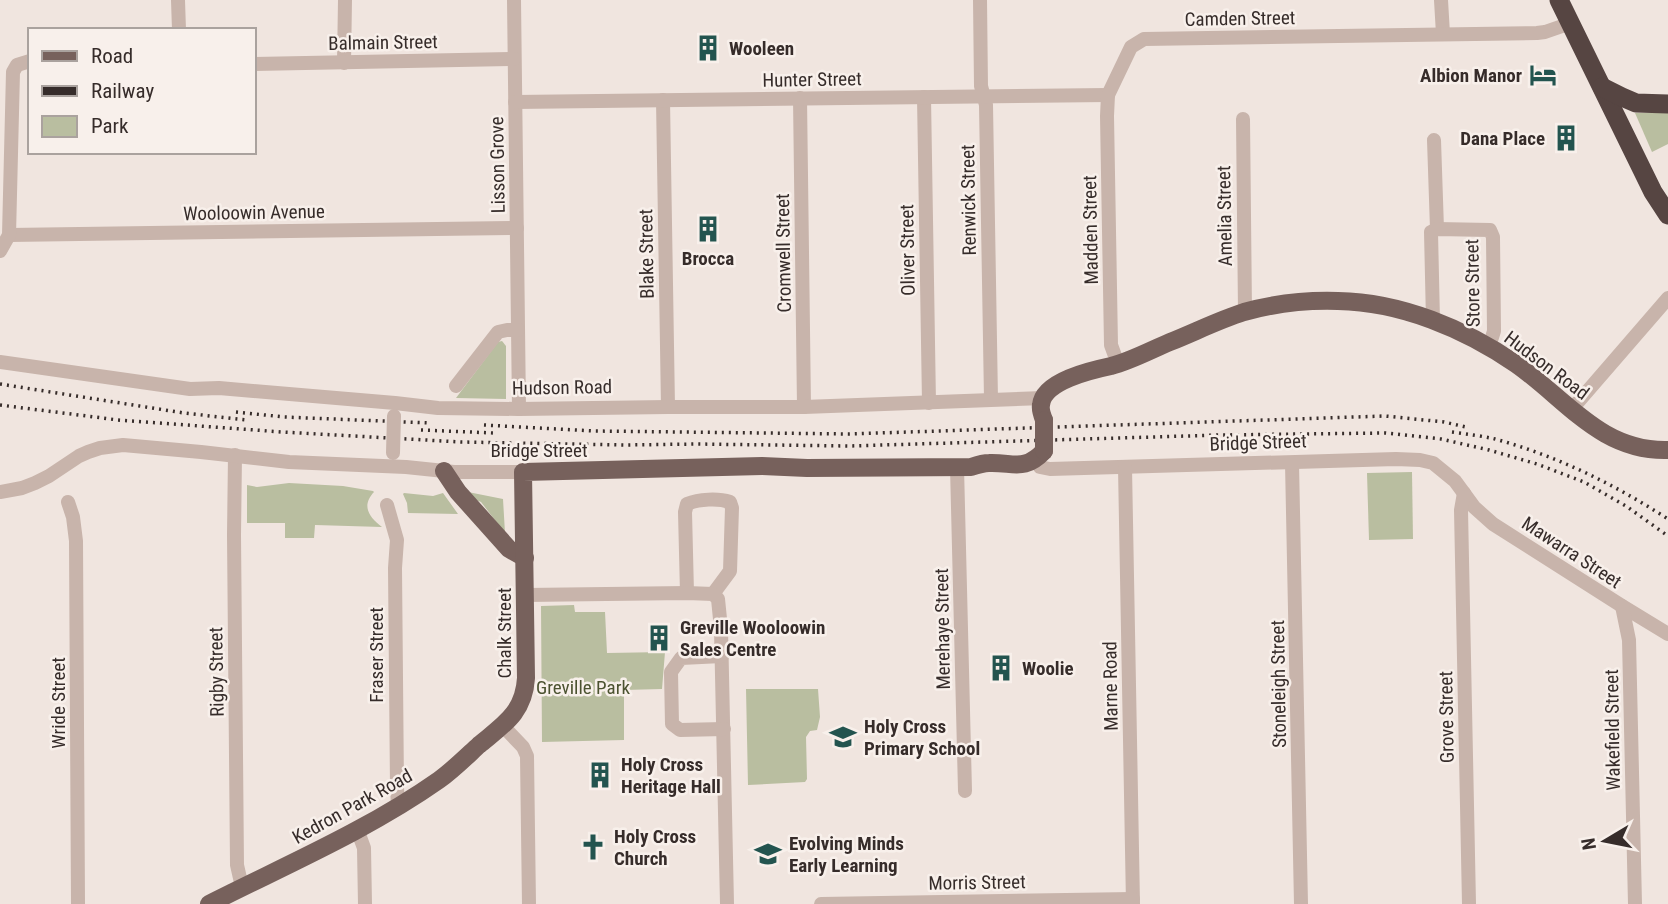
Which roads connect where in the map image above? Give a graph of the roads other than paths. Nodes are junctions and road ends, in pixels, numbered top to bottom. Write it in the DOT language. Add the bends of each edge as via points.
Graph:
graph roads {
  1 [pos="178,0"];
  2 [pos="345,0"];
  3 [pos="514,0"];
  4 [pos="980,0"];
  5 [pos="1441,0"];
  6 [pos="1559,0"];
  7 [pos="1571,23"];
  8 [pos="179,28"];
  9 [pos="1443,34"];
  10 [pos="514,59"];
  11 [pos="18,62"];
  12 [pos="344,63"];
  13 [pos="256,64"];
  14 [pos="1602,87"];
  15 [pos="1108,94"];
  16 [pos="983,96"];
  17 [pos="923,97"];
  18 [pos="800,98"];
  19 [pos="663,100"];
  20 [pos="515,102"];
  21 [pos="1668,104"];
  22 [pos="1243,119"];
  23 [pos="1434,140"];
  24 [pos="1668,215"];
  25 [pos="517,228"];
  26 [pos="1437,229"];
  27 [pos="9,235"];
  28 [pos="0,251"];
  29 [pos="1668,298"];
  30 [pos="1245,312"];
  31 [pos="1433,321"];
  32 [pos="518,330"];
  33 [pos="1489,347"];
  34 [pos="0,362"];
  35 [pos="1118,364"];
  36 [pos="456,386"];
  37 [pos="991,399"];
  38 [pos="1048,399"];
  39 [pos="929,402"];
  40 [pos="668,407"];
  41 [pos="804,407"];
  42 [pos="394,409"];
  43 [pos="1572,409"];
  44 [pos="519,410"];
  45 [pos="1668,450"];
  46 [pos="235,455"];
  47 [pos="1042,459"];
  48 [pos="393,460"];
  49 [pos="1292,463"];
  50 [pos="964,467"];
  51 [pos="1125,467"];
  52 [pos="443,471"];
  53 [pos="523,472"];
  54 [pos="0,492"];
  55 [pos="1464,493"];
  56 [pos="68,502"];
  57 [pos="387,505"];
  58 [pos="1485,517"];
  59 [pos="1461,530"];
  60 [pos="525,558"];
  61 [pos="687,593"];
  62 [pos="713,594"];
  63 [pos="526,595"];
  64 [pos="1622,606"];
  65 [pos="1652,624"];
  66 [pos="1668,634"];
  67 [pos="1629,640"];
  68 [pos="722,656"];
  69 [pos="503,726"];
  70 [pos="723,729"];
  71 [pos="965,791"];
  72 [pos="398,806"];
  73 [pos="357,829"];
  74 [pos="242,887"];
  75 [pos="1133,902"];
  76 [pos="78,904"];
  77 [pos="209,904"];
  78 [pos="365,904"];
  79 [pos="528,904"];
  80 [pos="727,904"];
  81 [pos="821,904"];
  82 [pos="1301,904"];
  83 [pos="1469,904"];
  84 [pos="1635,904"];
  1 -- 8 [label="street"];
  2 -- 12 [label="street"];
  3 -- 10 [label="street, Lisson Grove"];
  4 -- 16 [label="street, Renwick Street"];
  5 -- 9 [label="street"];
  6 -- 7 [label="highway"];
  7 -- 9 [label="street, Camden Street" via="1537,33"];
  7 -- 14 [label="highway"];
  9 -- 15 [label="street, Camden Street" via="1144,39 1131,47"];
  10 -- 12 [label="street, Balmain Street"];
  10 -- 20 [label="street, Lisson Grove"];
  11 -- 27 [label="street" via="12,72"];
  12 -- 13 [label="street, Balmain Street"];
  14 -- 21 [label="highway" via="1636,103"];
  14 -- 24 [label="highway"];
  15 -- 16 [label="street, Hunter Street"];
  15 -- 35 [label="street, Madden Street" via="1111,345"];
  16 -- 17 [label="street, Hunter Street"];
  16 -- 37 [label="street, Renwick Street"];
  17 -- 18 [label="street, Hunter Street"];
  17 -- 39 [label="street, Oliver Street"];
  18 -- 19 [label="street, Hunter Street"];
  18 -- 41 [label="street, Cromwell Street"];
  19 -- 20 [label="street, Hunter Street"];
  19 -- 40 [label="street, Blake Street"];
  20 -- 25 [label="street, Lisson Grove"];
  22 -- 30 [label="street, Amelia Street"];
  23 -- 26 [label="street, Store Street"];
  25 -- 27 [label="street, Wooloowin Avenue"];
  25 -- 32 [label="street, Lisson Grove"];
  26 -- 31 [label="street, Store Street" via="1430,235"];
  26 -- 33 [label="street, Store Street" via="1492,231 1494,327"];
  27 -- 28 [label="street"];
  29 -- 43 [label="street"];
  30 -- 31 [label="main road, Hudson Road" via="1338,300"];
  30 -- 35 [label="main road, Hudson Road"];
  31 -- 33 [label="main road, Hudson Road"];
  32 -- 36 [label="street" via="499,332"];
  32 -- 44 [label="street, Lisson Grove"];
  33 -- 43 [label="main road, Hudson Road"];
  34 -- 42 [label="street, Hudson Road" via="190,389 219,388"];
  35 -- 38 [label="main road, Hudson Road" via="1063,381 1052,387"];
  37 -- 38 [label="street, Hudson Road"];
  37 -- 39 [label="street, Hudson Road"];
  38 -- 47 [label="main road, bridge" via="1041,406"];
  39 -- 41 [label="street, Hudson Road"];
  40 -- 41 [label="street, Hudson Road"];
  40 -- 44 [label="street, Hudson Road"];
  42 -- 44 [label="street, Hudson Road"];
  42 -- 48 [label="street, bridge"];
  43 -- 45 [label="main road, Hudson Road" via="1616,441"];
  46 -- 48 [label="street, Bridge Street" via="289,462"];
  46 -- 54 [label="street, Bridge Street" via="109,446 79,456 36,483"];
  46 -- 74 [label="street, Rigby Street" via="237,865"];
  47 -- 50 [label="main road, Bridge Street"];
  47 -- 51 [label="street, Bridge Street" via="1050,469"];
  48 -- 52 [label="street, Bridge Street"];
  49 -- 51 [label="street, Bridge Street"];
  49 -- 55 [label="street, Bridge Street" via="1420,460 1445,471"];
  49 -- 82 [label="street, Stoneleigh Street"];
  50 -- 53 [label="main road, Bridge Street"];
  50 -- 71 [label="street, Merehaye Street"];
  51 -- 75 [label="street, Marne Road"];
  52 -- 53 [label="street, Bridge Street"];
  52 -- 60 [label="main road" via="509,549"];
  53 -- 60 [label="main road, Chalk Street"];
  55 -- 58 [label="street, Mawarra Street"];
  55 -- 59 [label="street, Grove Street"];
  56 -- 76 [label="street, Wride Street" via="76,541"];
  57 -- 72 [label="street, Fraser Street" via="397,540"];
  58 -- 59 [label="street"];
  58 -- 64 [label="street, Mawarra Street"];
  59 -- 83 [label="street, Grove Street"];
  60 -- 63 [label="main road, Chalk Street"];
  61 -- 62 [label="street"];
  61 -- 62 [label="street" via="687,504 724,500 732,508 730,571"];
  61 -- 63 [label="street"];
  62 -- 68 [label="street" via="720,607"];
  63 -- 69 [label="main road, Chalk Street" via="525,689"];
  64 -- 65 [label="street, Mawarra Street"];
  64 -- 67 [label="street, Wakefield Street"];
  65 -- 66 [label="street, Mawarra Street"];
  65 -- 67 [label="street" via="1637,630"];
  67 -- 84 [label="street, Wakefield Street"];
  68 -- 70 [label="street"];
  68 -- 70 [label="street" via="681,658 671,672 671,685 672,724 680,730"];
  69 -- 72 [label="main road, Kedron Park Road" via="442,778"];
  69 -- 79 [label="street" via="527,756"];
  70 -- 80 [label="street"];
  72 -- 73 [label="main road, Kedron Park Road"];
  73 -- 74 [label="main road, Kedron Park Road"];
  73 -- 78 [label="street" via="365,852"];
  74 -- 77 [label="main road, Kedron Park Road"];
  75 -- 81 [label="street, Morris Street"];
}
